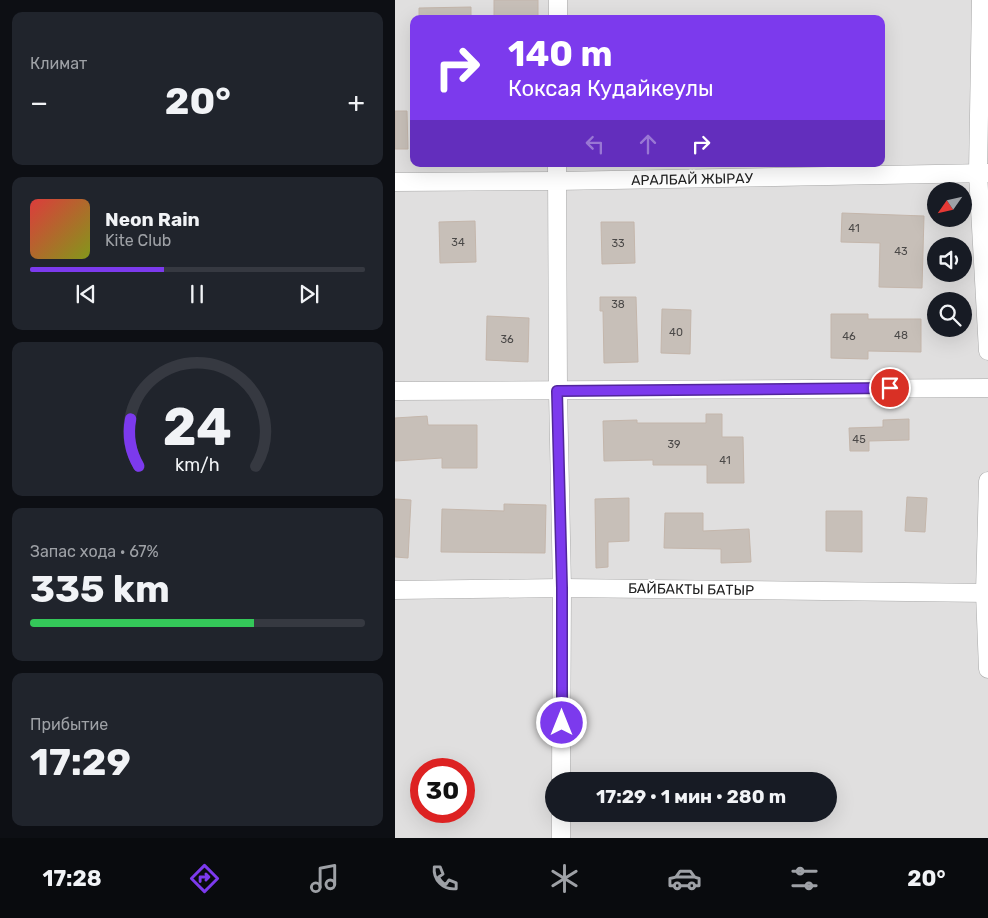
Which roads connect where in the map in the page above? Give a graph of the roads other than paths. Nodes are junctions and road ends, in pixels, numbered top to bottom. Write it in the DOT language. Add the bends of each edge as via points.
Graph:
graph roads {
  1 [pos="558,0"];
  2 [pos="981,0"];
  3 [pos="557,15"];
  4 [pos="557,172"];
  5 [pos="983,173"];
  6 [pos="395,182"];
  7 [pos="988,351"];
  8 [pos="988,388"];
  9 [pos="395,391"];
  10 [pos="557,391"];
  11 [pos="988,481"];
  12 [pos="562,588"];
  13 [pos="395,590"];
  14 [pos="987,593"];
  15 [pos="988,668"];
  16 [pos="561,772"];
  17 [pos="561,822"];
  18 [pos="561,838"];
  1 -- 3 [label="street"];
  2 -- 5 [label="street"];
  4 -- 5 [label="street, АРАЛБАЙ ЖЫРАУ"];
  4 -- 6 [label="street, АРАЛБАЙ ЖЫРАУ"];
  4 -- 10 [label="street"];
  5 -- 7 [label="street"];
  8 -- 10 [label="street"];
  9 -- 10 [label="street"];
  10 -- 12 [label="street"];
  11 -- 14 [label="street"];
  12 -- 13 [label="street, БАЙБАКТЫ БАТЫР"];
  12 -- 14 [label="street, БАЙБАКТЫ БАТЫР"];
  12 -- 16 [label="street"];
  14 -- 15 [label="street"];
  17 -- 18 [label="street"];
}
